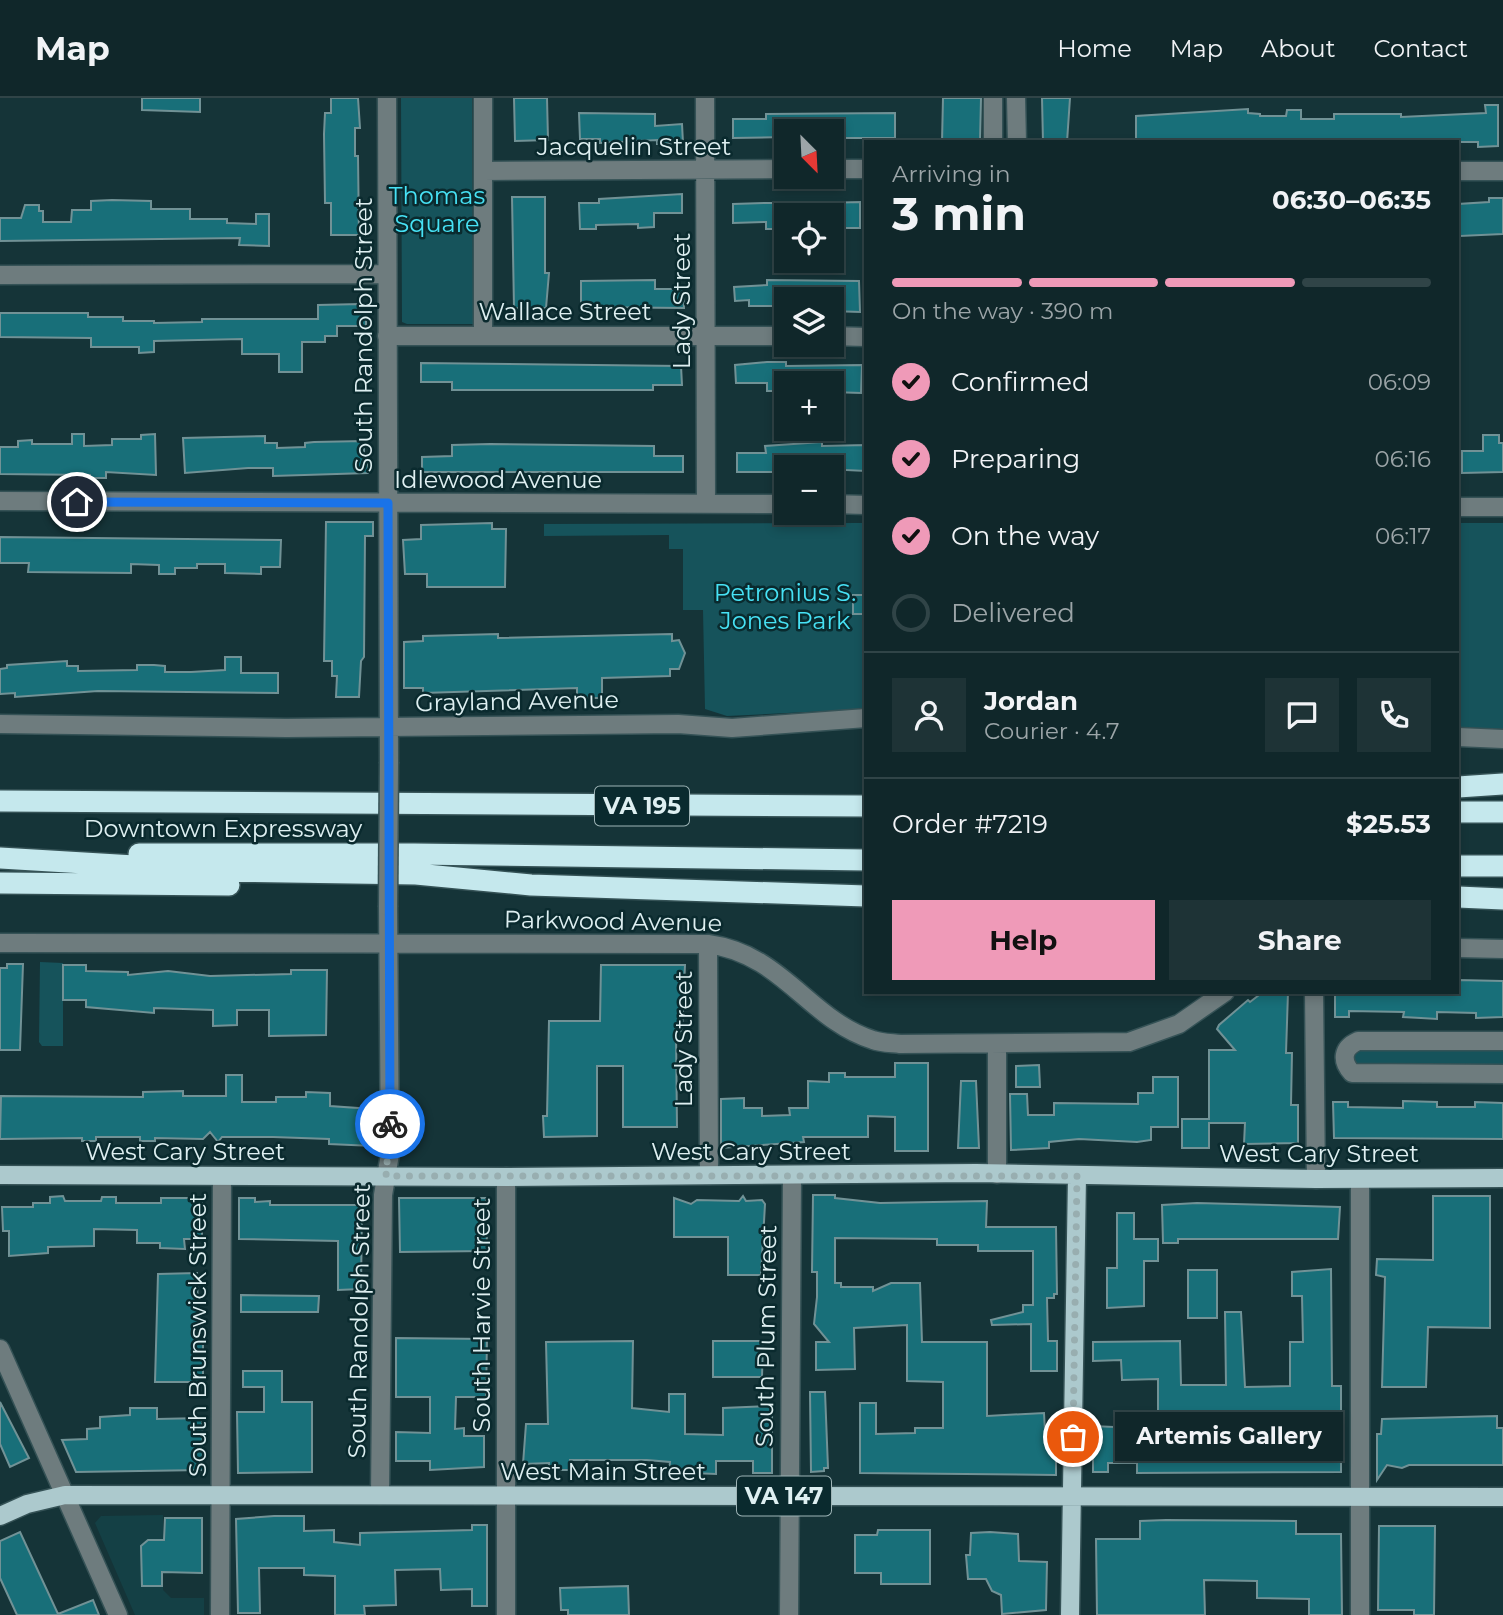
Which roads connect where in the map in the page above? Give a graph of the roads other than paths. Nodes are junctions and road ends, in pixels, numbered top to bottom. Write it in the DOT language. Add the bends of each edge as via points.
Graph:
graph roads {
  1 [pos="387,98"];
  2 [pos="484,98"];
  3 [pos="705,98"];
  4 [pos="993,98"];
  5 [pos="1016,98"];
  6 [pos="993,140"];
  7 [pos="1017,140"];
  8 [pos="774,169"];
  9 [pos="844,169"];
  10 [pos="864,169"];
  11 [pos="705,170"];
  12 [pos="483,171"];
  13 [pos="1459,171"];
  14 [pos="1503,171"];
  15 [pos="386,274"];
  16 [pos="0,275"];
  17 [pos="483,335"];
  18 [pos="706,335"];
  19 [pos="387,336"];
  20 [pos="774,336"];
  21 [pos="844,336"];
  22 [pos="864,337"];
  23 [pos="0,501"];
  24 [pos="388,503"];
  25 [pos="706,504"];
  26 [pos="774,504"];
  27 [pos="844,504"];
  28 [pos="864,505"];
  29 [pos="1459,507"];
  30 [pos="1503,507"];
  31 [pos="864,718"];
  32 [pos="0,724"];
  33 [pos="389,727"];
  34 [pos="1459,737"];
  35 [pos="1503,739"];
  36 [pos="1503,784"];
  37 [pos="0,787"];
  38 [pos="1459,787"];
  39 [pos="0,801"];
  40 [pos="70,801"];
  41 [pos="864,806"];
  42 [pos="1459,812"];
  43 [pos="1503,812"];
  44 [pos="0,857"];
  45 [pos="864,860"];
  46 [pos="1459,866"];
  47 [pos="1503,866"];
  48 [pos="0,883"];
  49 [pos="531,885"];
  50 [pos="1503,892"];
  51 [pos="1459,895"];
  52 [pos="1459,895"];
  53 [pos="864,896"];
  54 [pos="1503,899"];
  55 [pos="0,943"];
  56 [pos="389,944"];
  57 [pos="708,944"];
  58 [pos="1459,948"];
  59 [pos="1503,948"];
  60 [pos="1221,994"];
  61 [pos="1314,994"];
  62 [pos="1503,1041"];
  63 [pos="997,1044"];
  64 [pos="1314,1057"];
  65 [pos="1344,1057"];
  66 [pos="1503,1074"];
  67 [pos="997,1174"];
  68 [pos="0,1175"];
  69 [pos="709,1175"];
  70 [pos="222,1176"];
  71 [pos="386,1176"];
  72 [pos="792,1176"];
  73 [pos="1077,1176"];
  74 [pos="506,1177"];
  75 [pos="1503,1178"];
  76 [pos="1315,1179"];
  77 [pos="1360,1179"];
  78 [pos="0,1349"];
  79 [pos="65,1495"];
  80 [pos="220,1495"];
  81 [pos="380,1495"];
  82 [pos="504,1496"];
  83 [pos="789,1496"];
  84 [pos="1073,1496"];
  85 [pos="1360,1496"];
  86 [pos="1503,1497"];
  87 [pos="0,1516"];
  88 [pos="118,1615"];
  89 [pos="220,1615"];
  90 [pos="506,1615"];
  91 [pos="789,1615"];
  92 [pos="1070,1615"];
  93 [pos="1360,1615"];
  1 -- 15 [label="street, South Randolph Street"];
  2 -- 12 [label="street"];
  3 -- 11 [label="street, Lady Street"];
  4 -- 6 [label="street"];
  5 -- 7 [label="street"];
  8 -- 11 [label="street, Jacquelin Street"];
  9 -- 10 [label="street"];
  11 -- 12 [label="street, Jacquelin Street"];
  11 -- 18 [label="street, Lady Street"];
  12 -- 17 [label="street"];
  13 -- 14 [label="street"];
  15 -- 16 [label="street"];
  15 -- 19 [label="street, South Randolph Street"];
  17 -- 18 [label="street, Wallace Street"];
  17 -- 19 [label="street, Wallace Street"];
  18 -- 20 [label="street, Wallace Street"];
  18 -- 25 [label="street, Lady Street"];
  19 -- 24 [label="street, South Randolph Street"];
  21 -- 22 [label="street"];
  23 -- 24 [label="street, Idlewood Avenue"];
  24 -- 25 [label="street, Idlewood Avenue"];
  24 -- 33 [label="street, South Randolph Street"];
  25 -- 26 [label="street, Idlewood Avenue"];
  27 -- 28 [label="street"];
  29 -- 30 [label="street"];
  31 -- 33 [label="street, Grayland Avenue" via="732,728 678,724"];
  32 -- 33 [label="street, Grayland Avenue"];
  33 -- 56 [label="street, South Randolph Street, bridge"];
  34 -- 35 [label="street"];
  36 -- 38 [label="highway"];
  37 -- 40 [label="highway"];
  39 -- 40 [label="highway, Downtown Expressway / VA 195"];
  40 -- 41 [label="highway, Downtown Expressway / VA 195"];
  42 -- 43 [label="highway"];
  44 -- 45 [label="highway, Downtown Expressway / VA 195" via="278,853"];
  44 -- 49 [label="highway" via="218,872 416,874"];
  46 -- 47 [label="highway"];
  48 -- 49 [label="highway"];
  49 -- 53 [label="highway"];
  50 -- 51 [label="highway"];
  52 -- 54 [label="highway"];
  55 -- 56 [label="street, Parkwood Avenue"];
  56 -- 57 [label="street, Parkwood Avenue"];
  56 -- 71 [label="street, South Randolph Street" via="390,1154"];
  57 -- 63 [label="street, Parkwood Avenue" via="733,947 757,958 840,1023 874,1040"];
  57 -- 69 [label="street, Lady Street"];
  58 -- 59 [label="street"];
  60 -- 63 [label="street, Parkwood Avenue" via="1179,1024 1129,1042"];
  61 -- 64 [label="street"];
  62 -- 65 [label="street" via="1358,1041 1348,1047"];
  63 -- 67 [label="street"];
  64 -- 65 [label="street"];
  64 -- 76 [label="street"];
  65 -- 66 [label="street" via="1352,1073"];
  67 -- 72 [label="main road, West Cary Street"];
  67 -- 73 [label="main road, West Cary Street"];
  68 -- 70 [label="main road, West Cary Street"];
  69 -- 72 [label="main road, West Cary Street"];
  69 -- 74 [label="main road, West Cary Street"];
  70 -- 71 [label="main road, West Cary Street"];
  70 -- 80 [label="street, South Brunswick Street"];
  71 -- 74 [label="main road, West Cary Street"];
  71 -- 81 [label="street, South Randolph Street"];
  72 -- 83 [label="street, South Plum Street"];
  73 -- 76 [label="main road, West Cary Street"];
  73 -- 84 [label="main road"];
  74 -- 82 [label="street, South Harvie Street"];
  75 -- 77 [label="main road, West Cary Street"];
  76 -- 77 [label="main road, West Cary Street"];
  77 -- 85 [label="street"];
  78 -- 79 [label="street"];
  79 -- 80 [label="main road, West Main Street / VA 147"];
  79 -- 87 [label="main road, West Main Street / VA 147"];
  79 -- 88 [label="street"];
  80 -- 81 [label="main road, West Main Street / VA 147"];
  80 -- 89 [label="street, South Brunswick Street"];
  81 -- 82 [label="main road, West Main Street / VA 147"];
  82 -- 83 [label="main road, West Main Street / VA 147"];
  82 -- 90 [label="street, South Harvie Street"];
  83 -- 84 [label="main road, West Main Street / VA 147"];
  83 -- 91 [label="street, South Plum Street"];
  84 -- 85 [label="main road, West Main Street / VA 147"];
  84 -- 92 [label="main road"];
  85 -- 86 [label="main road, West Main Street / VA 147"];
  85 -- 93 [label="street"];
}
